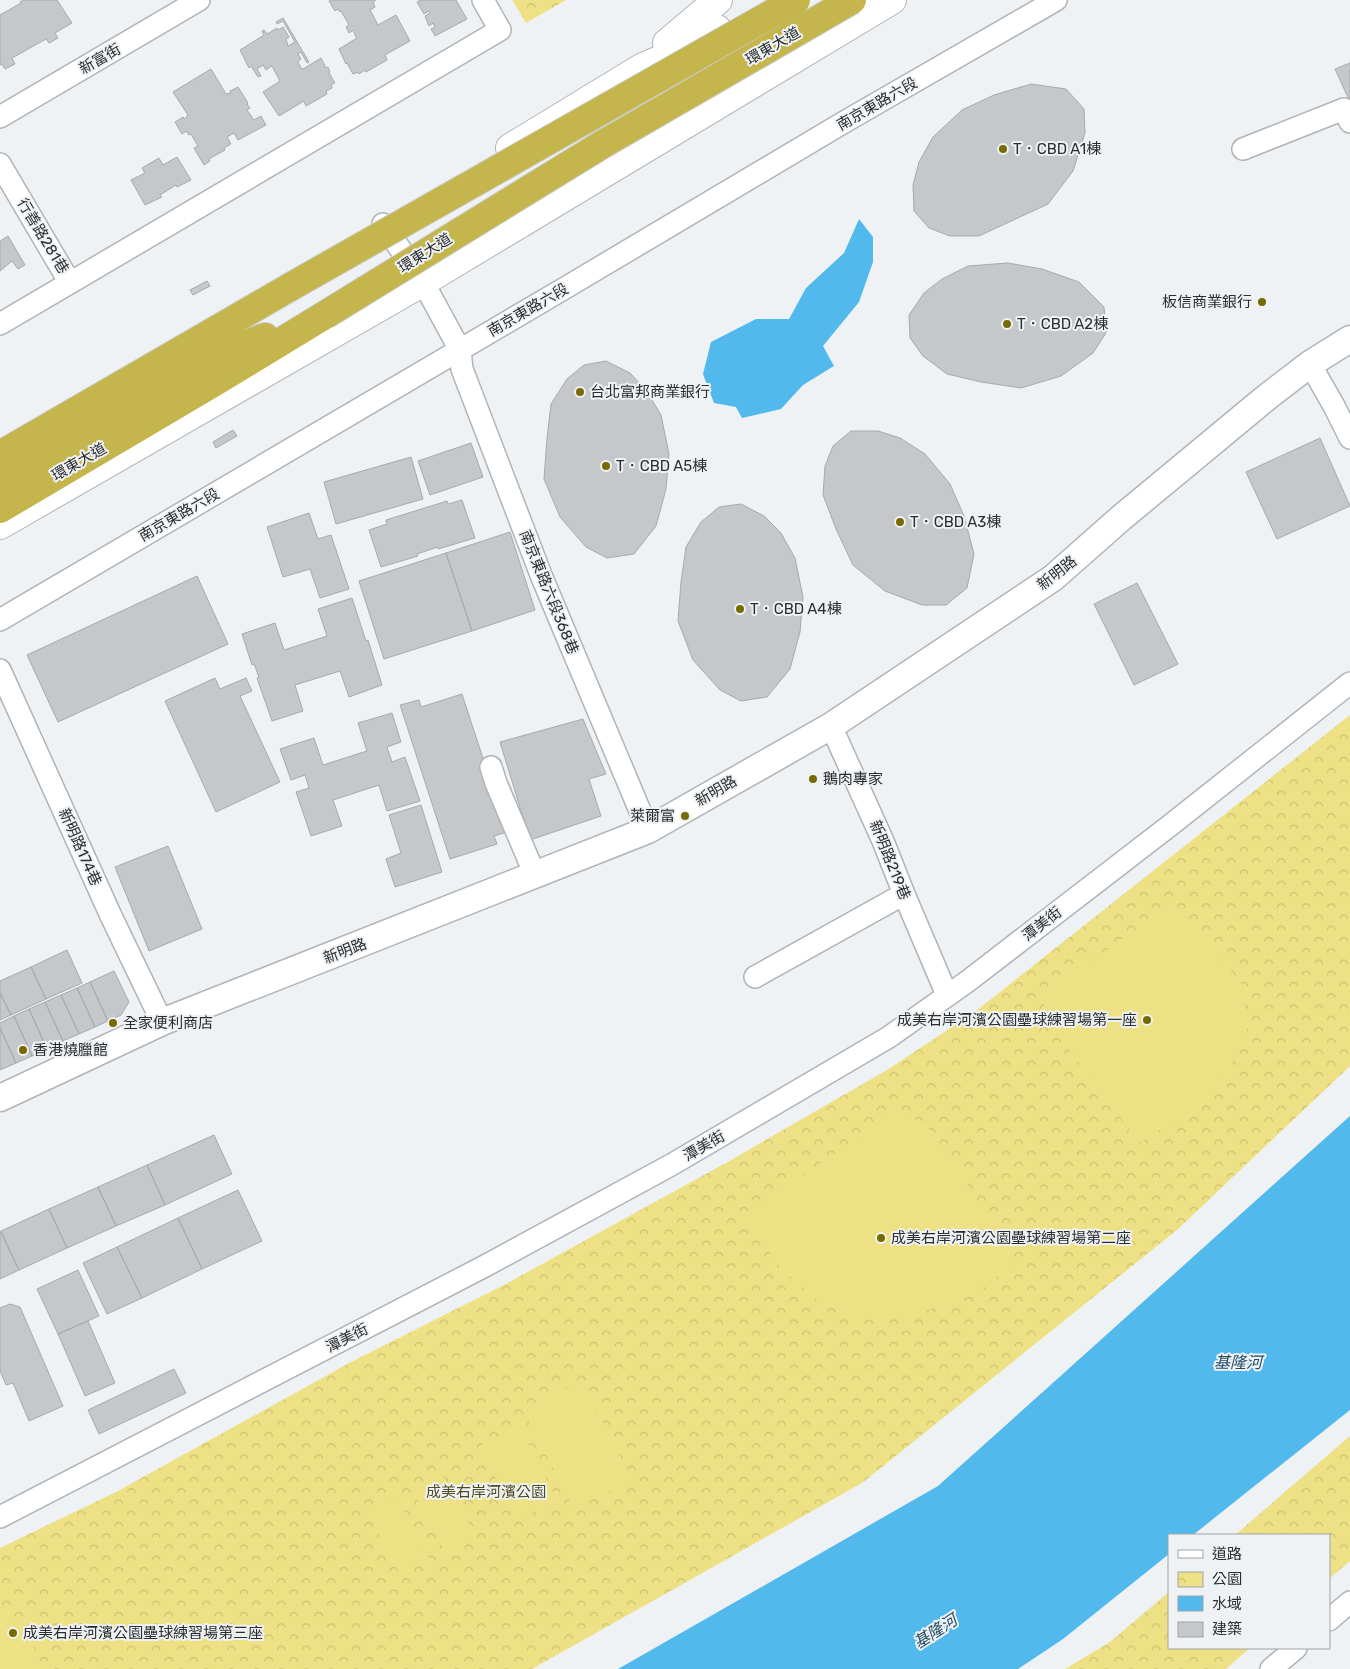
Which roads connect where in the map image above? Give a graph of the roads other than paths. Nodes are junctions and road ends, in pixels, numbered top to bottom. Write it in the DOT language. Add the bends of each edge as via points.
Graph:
graph roads {
  1 [pos="200,0"];
  2 [pos="483,0"];
  3 [pos="718,0"];
  4 [pos="769,0"];
  5 [pos="796,0"];
  6 [pos="852,0"];
  7 [pos="892,0"];
  8 [pos="1056,0"];
  9 [pos="643,67"];
  10 [pos="0,117"];
  11 [pos="1350,122"];
  12 [pos="1243,149"];
  13 [pos="0,164"];
  14 [pos="383,224"];
  15 [pos="70,282"];
  16 [pos="423,282"];
  17 [pos="292,286"];
  18 [pos="325,315"];
  19 [pos="0,324"];
  20 [pos="1350,339"];
  21 [pos="460,350"];
  22 [pos="222,353"];
  23 [pos="1310,364"];
  24 [pos="1350,438"];
  25 [pos="0,443"];
  26 [pos="0,455"];
  27 [pos="0,483"];
  28 [pos="0,509"];
  29 [pos="0,525"];
  30 [pos="0,620"];
  31 [pos="0,670"];
  32 [pos="1350,682"];
  33 [pos="831,726"];
  34 [pos="491,767"];
  35 [pos="648,830"];
  36 [pos="535,875"];
  37 [pos="904,894"];
  38 [pos="755,977"];
  39 [pos="947,995"];
  40 [pos="162,1022"];
  41 [pos="0,1098"];
  42 [pos="0,1517"];
  43 [pos="1350,1602"];
  44 [pos="1330,1619"];
  45 [pos="1295,1649"];
  46 [pos="1271,1669"];
  1 -- 10 [label="street, 新富街"];
  2 -- 15 [label="street" via="500,30"];
  3 -- 9 [label="main road"];
  4 -- 9 [label="main road" via="671,55"];
  5 -- 17 [label="highway, 環東大道, bridge"];
  6 -- 18 [label="highway, 環東大道, bridge" via="603,144"];
  7 -- 16 [label="main road"];
  8 -- 21 [label="street, 南京東路六段"];
  9 -- 14 [label="main road"];
  11 -- 12 [label="street" via="1344,109"];
  13 -- 15 [label="street, 行善路281巷"];
  14 -- 16 [label="street, 南京東路六段368巷"];
  14 -- 25 [label="main road"];
  15 -- 19 [label="street"];
  16 -- 21 [label="street, 南京東路六段368巷"];
  16 -- 29 [label="main road"];
  17 -- 22 [label="highway"];
  17 -- 26 [label="highway, 環東大道"];
  18 -- 22 [label="highway"];
  18 -- 28 [label="highway, 環東大道"];
  20 -- 23 [label="street, 新明路"];
  21 -- 30 [label="street, 南京東路六段"];
  21 -- 35 [label="street, 南京東路六段368巷" via="462,369 541,574"];
  22 -- 27 [label="highway"];
  23 -- 24 [label="street"];
  23 -- 33 [label="street, 新明路" via="1128,512 1053,578"];
  31 -- 40 [label="street, 新明路174巷"];
  32 -- 39 [label="street, 潭美街" via="1168,828"];
  33 -- 35 [label="street, 新明路"];
  33 -- 37 [label="street, 新明路219巷" via="884,841"];
  34 -- 36 [label="street"];
  35 -- 36 [label="street, 新明路"];
  36 -- 40 [label="street, 新明路"];
  37 -- 38 [label="street"];
  37 -- 39 [label="street, 新明路219巷"];
  39 -- 42 [label="street, 潭美街" via="889,1037 663,1170 476,1271"];
  40 -- 41 [label="street, 新明路"];
  43 -- 44 [label="street"];
  45 -- 46 [label="street"];
}
